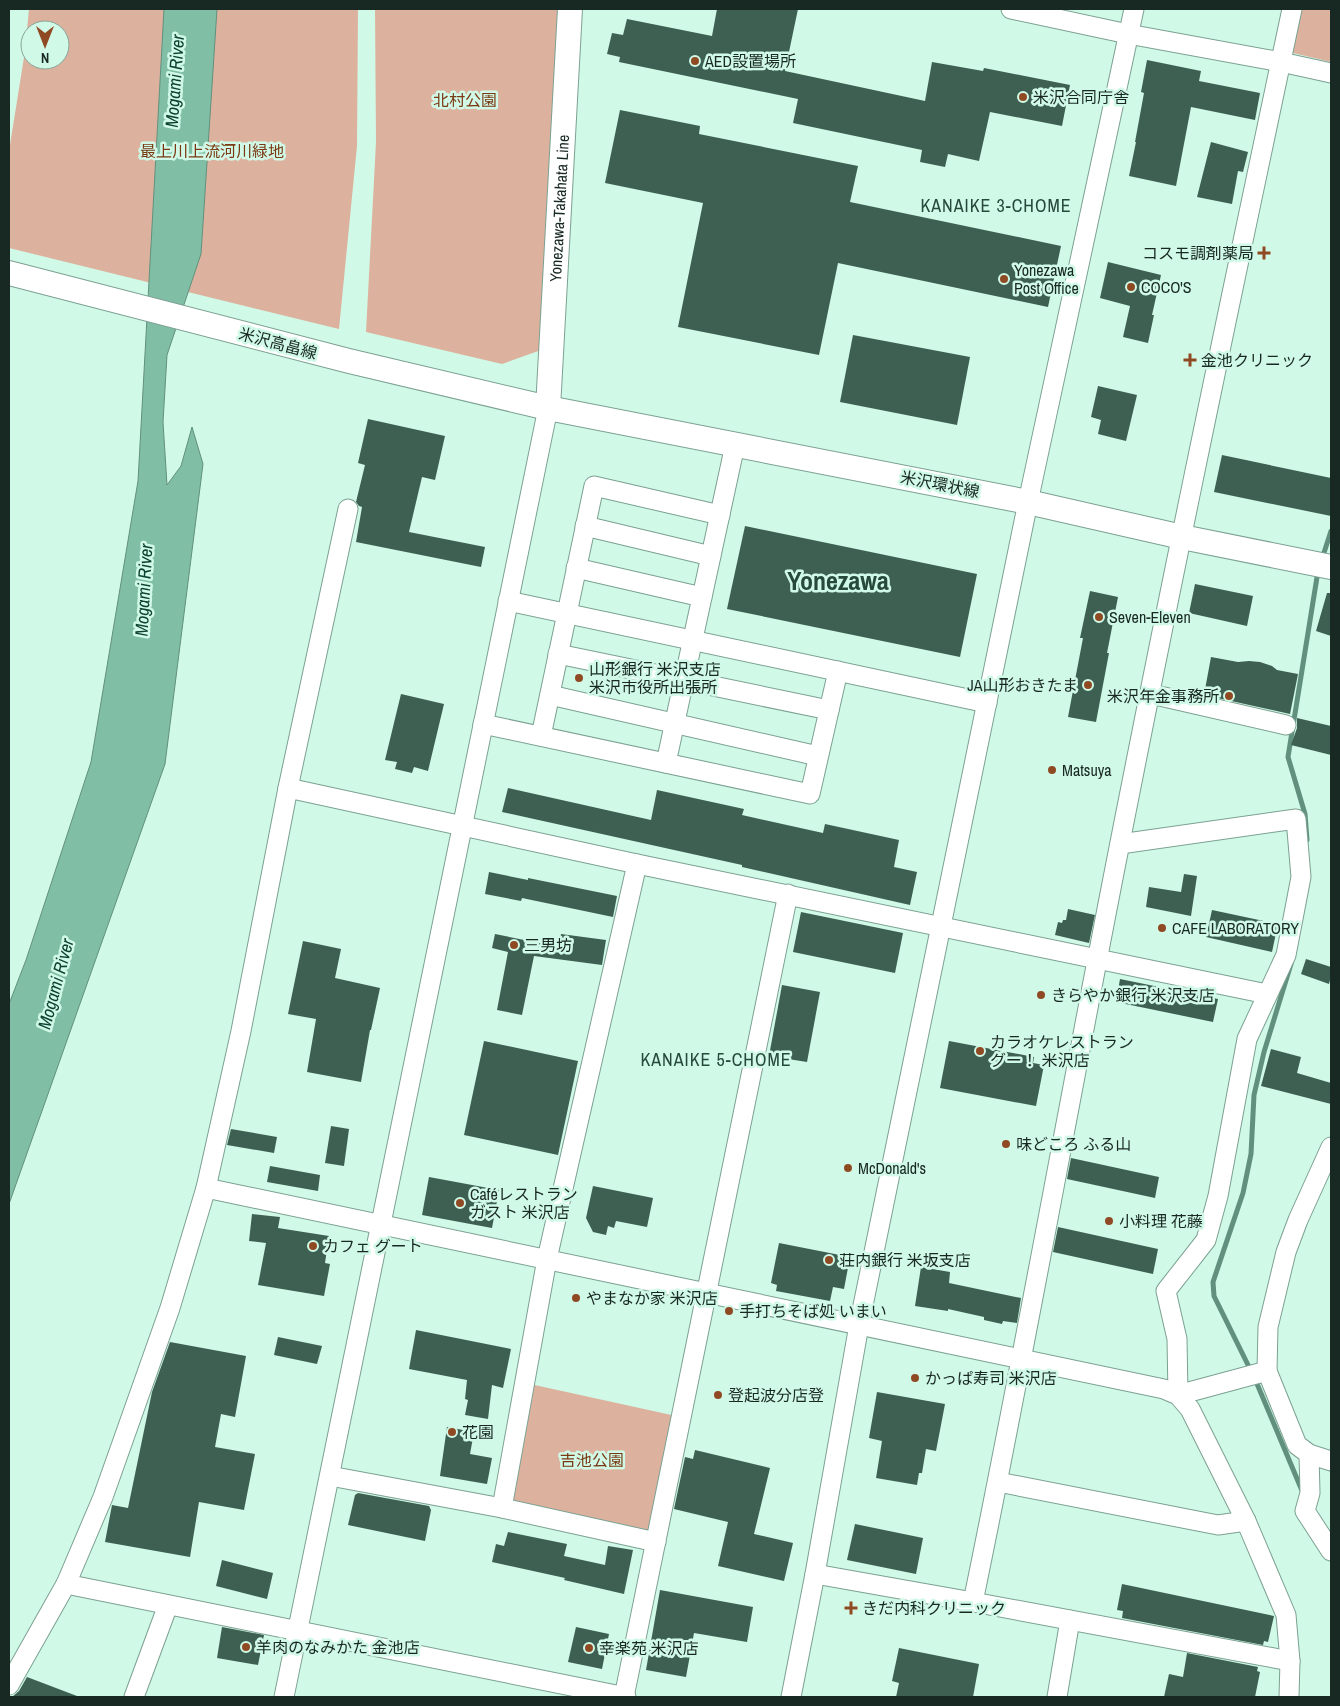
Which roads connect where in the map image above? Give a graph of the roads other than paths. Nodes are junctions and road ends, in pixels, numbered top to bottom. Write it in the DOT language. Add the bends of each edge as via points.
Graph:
graph roads {
  1 [pos="570,9"];
  2 [pos="1011,9"];
  3 [pos="1134,9"];
  4 [pos="1292,9"];
  5 [pos="1128,34"];
  6 [pos="1281,62"];
  7 [pos="1331,73"];
  8 [pos="9,272"];
  9 [pos="548,408"];
  10 [pos="735,444"];
  11 [pos="1028,502"];
  12 [pos="348,509"];
  13 [pos="720,515"];
  14 [pos="585,526"];
  15 [pos="1182,537"];
  16 [pos="711,556"];
  17 [pos="576,568"];
  18 [pos="1331,568"];
  19 [pos="702,597"];
  20 [pos="508,601"];
  21 [pos="566,613"];
  22 [pos="693,640"];
  23 [pos="558,654"];
  24 [pos="838,671"];
  25 [pos="684,680"];
  26 [pos="1151,694"];
  27 [pos="550,695"];
  28 [pos="987,703"];
  29 [pos="829,710"];
  30 [pos="483,724"];
  31 [pos="675,724"];
  32 [pos="1286,725"];
  33 [pos="541,736"];
  34 [pos="818,756"];
  35 [pos="666,763"];
  36 [pos="288,788"];
  37 [pos="462,826"];
  38 [pos="1120,844"];
  39 [pos="637,864"];
  40 [pos="788,894"];
  41 [pos="941,926"];
  42 [pos="1098,958"];
  43 [pos="1267,994"];
  44 [pos="1331,1147"];
  45 [pos="206,1188"];
  46 [pos="381,1226"];
  47 [pos="547,1259"];
  48 [pos="707,1292"];
  49 [pos="859,1325"];
  50 [pos="1023,1359"];
  51 [pos="1267,1372"];
  52 [pos="1178,1395"];
  53 [pos="1309,1454"];
  54 [pos="1331,1461"];
  55 [pos="330,1476"];
  56 [pos="998,1482"];
  57 [pos="502,1508"];
  58 [pos="1246,1521"];
  59 [pos="656,1542"];
  60 [pos="1331,1551"];
  61 [pos="815,1574"];
  62 [pos="66,1584"];
  63 [pos="973,1602"];
  64 [pos="168,1605"];
  65 [pos="1070,1620"];
  66 [pos="298,1631"];
  67 [pos="1290,1661"];
  68 [pos="9,1685"];
  69 [pos="134,1697"];
  70 [pos="284,1697"];
  71 [pos="625,1697"];
  72 [pos="791,1697"];
  73 [pos="1057,1697"];
  74 [pos="1289,1697"];
  1 -- 9 [label="main road, Yonezawa-Takahata Line"];
  2 -- 5 [label="street"];
  3 -- 5 [label="street"];
  4 -- 6 [label="street"];
  5 -- 6 [label="street"];
  5 -- 11 [label="street"];
  6 -- 7 [label="street"];
  6 -- 15 [label="street"];
  8 -- 9 [label="main road, 米沢高畠線" via="326,355"];
  9 -- 10 [label="main road, 米沢環状線"];
  9 -- 20 [label="street"];
  10 -- 11 [label="main road, 米沢環状線"];
  10 -- 13 [label="street"];
  11 -- 15 [label="main road, 米沢環状線"];
  11 -- 28 [label="street"];
  12 -- 36 [label="street"];
  13 -- 14 [label="street" via="594,486"];
  13 -- 16 [label="street"];
  14 -- 16 [label="street"];
  14 -- 17 [label="street"];
  15 -- 18 [label="main road, 米沢環状線"];
  15 -- 26 [label="street"];
  16 -- 19 [label="street"];
  17 -- 19 [label="street"];
  17 -- 21 [label="street"];
  19 -- 22 [label="street"];
  20 -- 21 [label="street"];
  20 -- 30 [label="street"];
  21 -- 22 [label="street"];
  21 -- 23 [label="street"];
  22 -- 24 [label="street"];
  22 -- 25 [label="street"];
  23 -- 25 [label="street"];
  23 -- 27 [label="street"];
  24 -- 28 [label="street"];
  24 -- 29 [label="street"];
  25 -- 29 [label="street"];
  25 -- 31 [label="street"];
  26 -- 32 [label="street"];
  26 -- 38 [label="street"];
  27 -- 31 [label="street"];
  27 -- 33 [label="street"];
  28 -- 41 [label="street"];
  29 -- 34 [label="street"];
  30 -- 33 [label="street"];
  30 -- 37 [label="street"];
  31 -- 34 [label="street"];
  31 -- 35 [label="street"];
  33 -- 35 [label="street"];
  34 -- 35 [label="street" via="810,794"];
  36 -- 37 [label="street"];
  36 -- 45 [label="street" via="241,1031"];
  37 -- 39 [label="street"];
  37 -- 46 [label="street"];
  38 -- 42 [label="street"];
  38 -- 43 [label="street" via="1296,819 1301,877 1286,955"];
  39 -- 40 [label="street"];
  39 -- 47 [label="street"];
  40 -- 41 [label="street"];
  40 -- 48 [label="street"];
  41 -- 42 [label="street"];
  41 -- 49 [label="street"];
  42 -- 43 [label="street"];
  42 -- 50 [label="street"];
  43 -- 52 [label="street" via="1247,1039 1218,1196 1206,1240 1166,1291 1177,1339"];
  44 -- 51 [label="street" via="1286,1252 1268,1327"];
  45 -- 46 [label="street"];
  45 -- 62 [label="street" via="170,1308 103,1496"];
  46 -- 47 [label="street"];
  46 -- 55 [label="street"];
  47 -- 48 [label="street"];
  47 -- 57 [label="street"];
  48 -- 49 [label="street"];
  48 -- 59 [label="street"];
  49 -- 50 [label="street"];
  49 -- 61 [label="street"];
  50 -- 52 [label="street" via="1164,1389"];
  50 -- 56 [label="street"];
  51 -- 52 [label="street"];
  51 -- 53 [label="street" via="1296,1445"];
  52 -- 58 [label="street" via="1190,1409"];
  53 -- 54 [label="street"];
  53 -- 60 [label="street" via="1310,1493 1305,1511"];
  55 -- 57 [label="street"];
  55 -- 66 [label="street"];
  56 -- 58 [label="street" via="1218,1525"];
  56 -- 63 [label="street"];
  57 -- 59 [label="street"];
  58 -- 67 [label="street" via="1286,1615"];
  59 -- 71 [label="street"];
  61 -- 63 [label="street"];
  61 -- 72 [label="street"];
  62 -- 64 [label="street"];
  62 -- 68 [label="street"];
  63 -- 65 [label="street"];
  64 -- 66 [label="street"];
  64 -- 69 [label="street"];
  65 -- 67 [label="street"];
  65 -- 73 [label="street"];
  66 -- 70 [label="street"];
  66 -- 71 [label="street"];
  67 -- 74 [label="street"];
}
